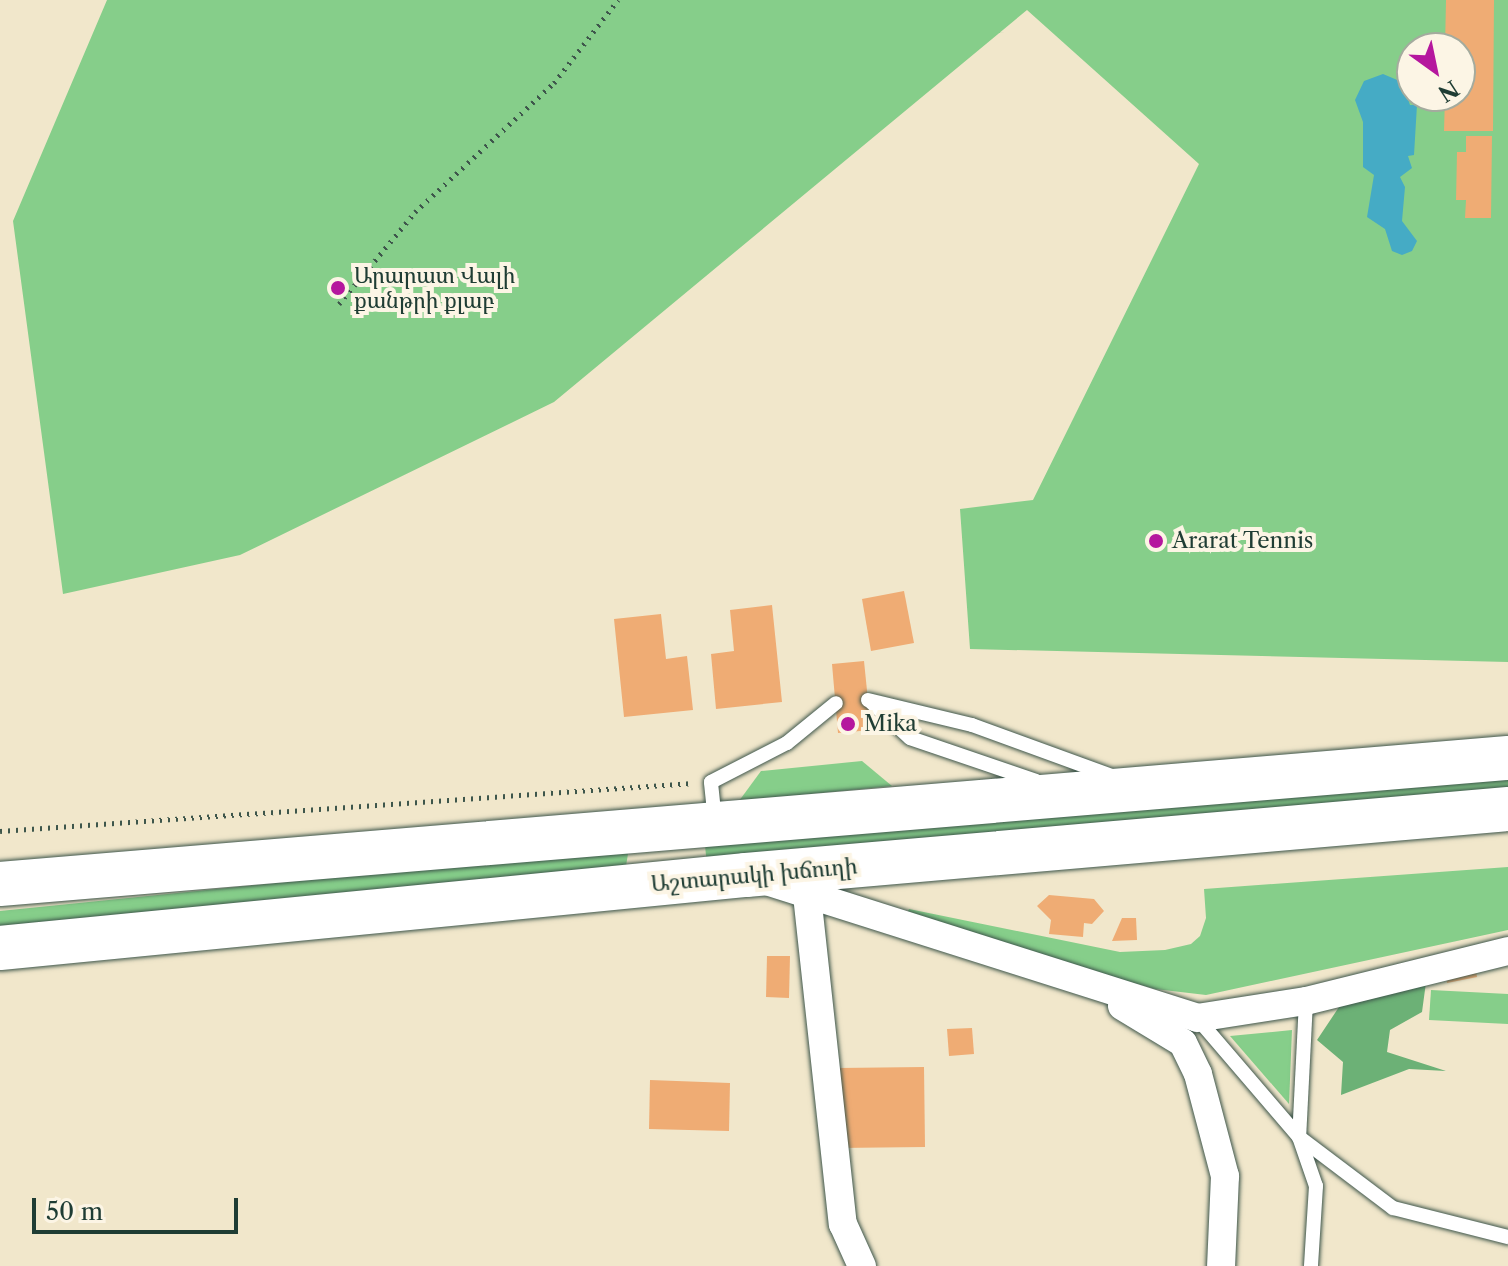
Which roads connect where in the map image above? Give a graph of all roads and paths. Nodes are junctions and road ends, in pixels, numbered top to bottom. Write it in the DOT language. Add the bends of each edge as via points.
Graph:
graph roads {
  1 [pos="618,0"];
  2 [pos="339,304"];
  3 [pos="836,703"];
  4 [pos="1508,758"];
  5 [pos="711,782"];
  6 [pos="1145,789"];
  7 [pos="1090,794"];
  8 [pos="1508,809"];
  9 [pos="716,827"];
  10 [pos="0,831"];
  11 [pos="646,832"];
  12 [pos="746,875"];
  13 [pos="0,877"];
  14 [pos="69,878"];
  15 [pos="0,884"];
  16 [pos="654,884"];
  17 [pos="807,895"];
  18 [pos="0,948"];
  19 [pos="1508,951"];
  20 [pos="1080,981"];
  21 [pos="1306,1001"];
  22 [pos="1197,1018"];
  23 [pos="1299,1137"];
  24 [pos="1508,1237"];
  25 [pos="862,1266"];
  26 [pos="1221,1266"];
  27 [pos="1311,1266"];
  1 -- 2 [label="path" via="554,83 415,212"];
  3 -- 5 [label="lane" via="787,743"];
  4 -- 6 [label="highway"];
  5 -- 9 [label="lane"];
  5 -- 10 [label="path"];
  6 -- 7 [label="highway"];
  6 -- 7 [label="lane" via="972,725 868,700 910,738 1015,776"];
  7 -- 9 [label="highway"];
  8 -- 12 [label="highway, Աշտարակի խճուղի"];
  9 -- 11 [label="highway"];
  11 -- 14 [label="highway"];
  11 -- 16 [label="highway"];
  12 -- 16 [label="highway, Աշտարակի խճուղի"];
  12 -- 17 [label="street"];
  13 -- 14 [label="highway"];
  14 -- 15 [label="highway"];
  16 -- 18 [label="highway, Աշտարակի խճուղի"];
  17 -- 20 [label="street"];
  17 -- 25 [label="street" via="843,1224"];
  19 -- 21 [label="street"];
  20 -- 22 [label="street"];
  20 -- 26 [label="street" via="1183,1043 1198,1074 1225,1176"];
  21 -- 22 [label="street"];
  21 -- 23 [label="lane"];
  22 -- 23 [label="lane"];
  23 -- 24 [label="lane" via="1393,1208"];
  23 -- 27 [label="lane" via="1316,1186"];
}
